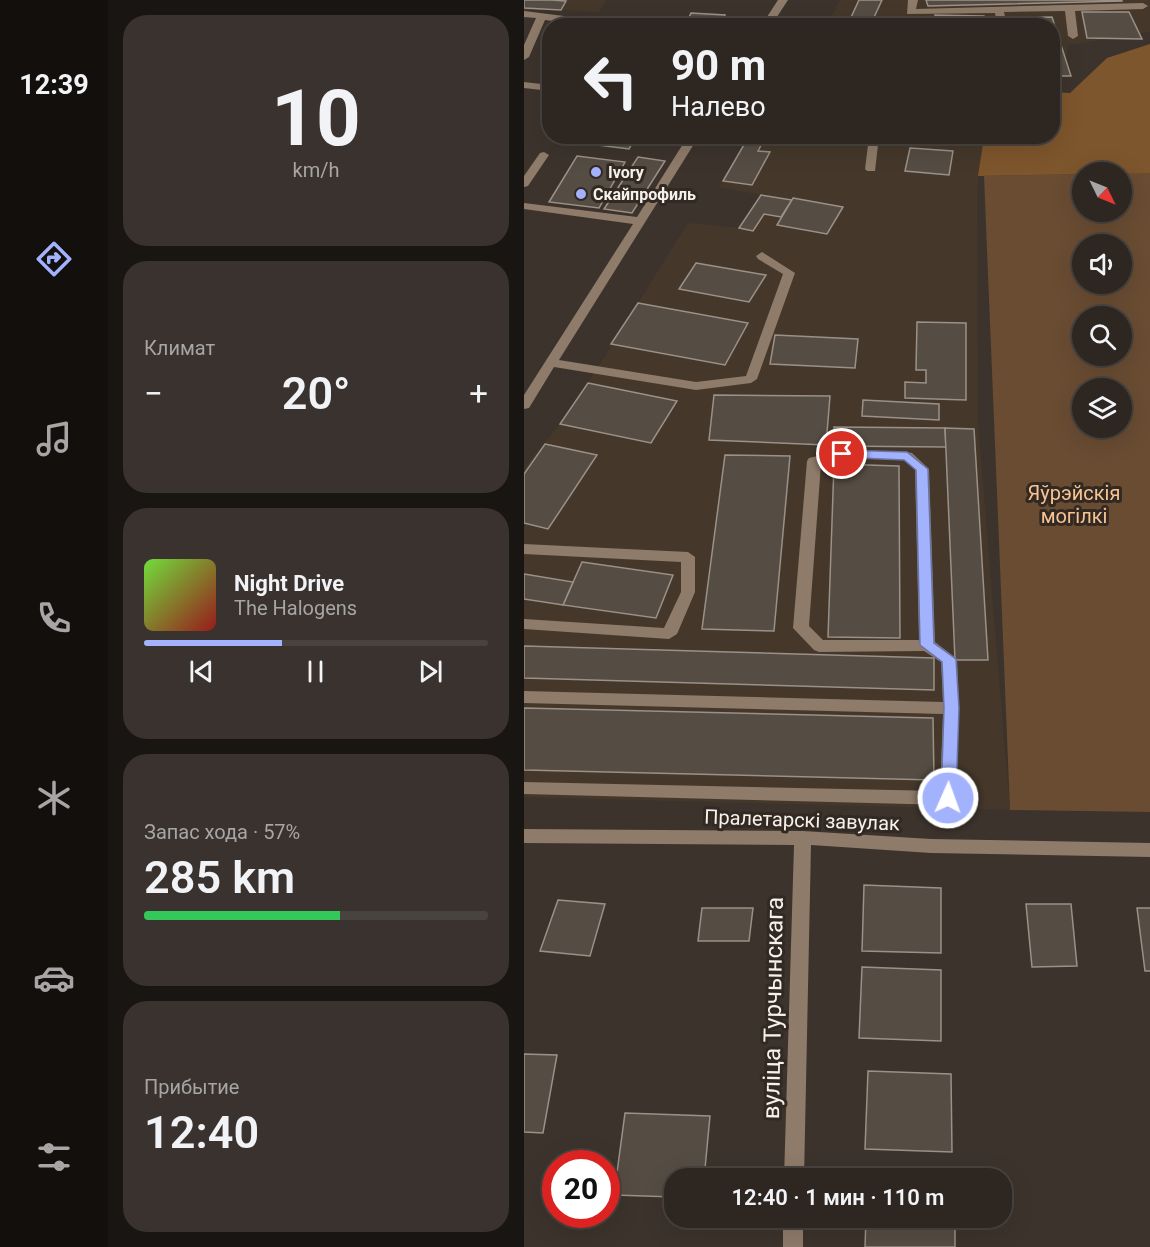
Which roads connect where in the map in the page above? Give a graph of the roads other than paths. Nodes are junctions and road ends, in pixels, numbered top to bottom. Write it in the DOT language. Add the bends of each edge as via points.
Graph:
graph roads {
  1 [pos="783,0"];
  2 [pos="913,0"];
  3 [pos="1142,3"];
  4 [pos="1070,8"];
  5 [pos="999,10"];
  6 [pos="929,12"];
  7 [pos="524,14"];
  8 [pos="542,15"];
  9 [pos="1147,16"];
  10 [pos="563,18"];
  11 [pos="771,18"];
  12 [pos="930,18"];
  13 [pos="1000,18"];
  14 [pos="1073,36"];
  15 [pos="524,57"];
  16 [pos="524,85"];
  17 [pos="542,87"];
  18 [pos="689,144"];
  19 [pos="873,144"];
  20 [pos="544,154"];
  21 [pos="870,169"];
  22 [pos="524,184"];
  23 [pos="524,206"];
  24 [pos="640,221"];
  25 [pos="762,256"];
  26 [pos="552,363"];
  27 [pos="524,405"];
  28 [pos="524,549"];
  29 [pos="524,624"];
  30 [pos="927,645"];
  31 [pos="524,697"];
  32 [pos="951,708"];
  33 [pos="524,788"];
  34 [pos="524,836"];
  35 [pos="803,838"];
  36 [pos="1151,850"];
  37 [pos="794,1168"];
  38 [pos="793,1228"];
  39 [pos="793,1247"];
  1 -- 11 [label="street"];
  2 -- 6 [label="street" via="910,12"];
  3 -- 4 [label="street"];
  3 -- 9 [label="street"];
  4 -- 5 [label="street"];
  4 -- 14 [label="street"];
  5 -- 6 [label="street"];
  5 -- 13 [label="street"];
  6 -- 12 [label="street"];
  7 -- 8 [label="street"];
  8 -- 10 [label="street"];
  8 -- 15 [label="street"];
  16 -- 17 [label="street"];
  18 -- 24 [label="street"];
  19 -- 21 [label="street"];
  20 -- 22 [label="street"];
  23 -- 24 [label="street"];
  24 -- 26 [label="street"];
  25 -- 26 [label="street" via="789,273 751,379 696,386"];
  26 -- 27 [label="street"];
  28 -- 29 [label="street" via="688,557 688,592 669,634"];
  30 -- 30 [label="street" via="922,469 907,456 842,454 814,461 800,628 819,646"];
  30 -- 32 [label="street" via="949,659"];
  31 -- 32 [label="street"];
  32 -- 33 [label="street" via="948,798"];
  34 -- 35 [label="street, Пралетарскі завулак"];
  35 -- 36 [label="street, Пралетарскі завулак" via="931,846"];
  35 -- 37 [label="street, вуліца Турчынскага"];
  38 -- 39 [label="street"];
}
